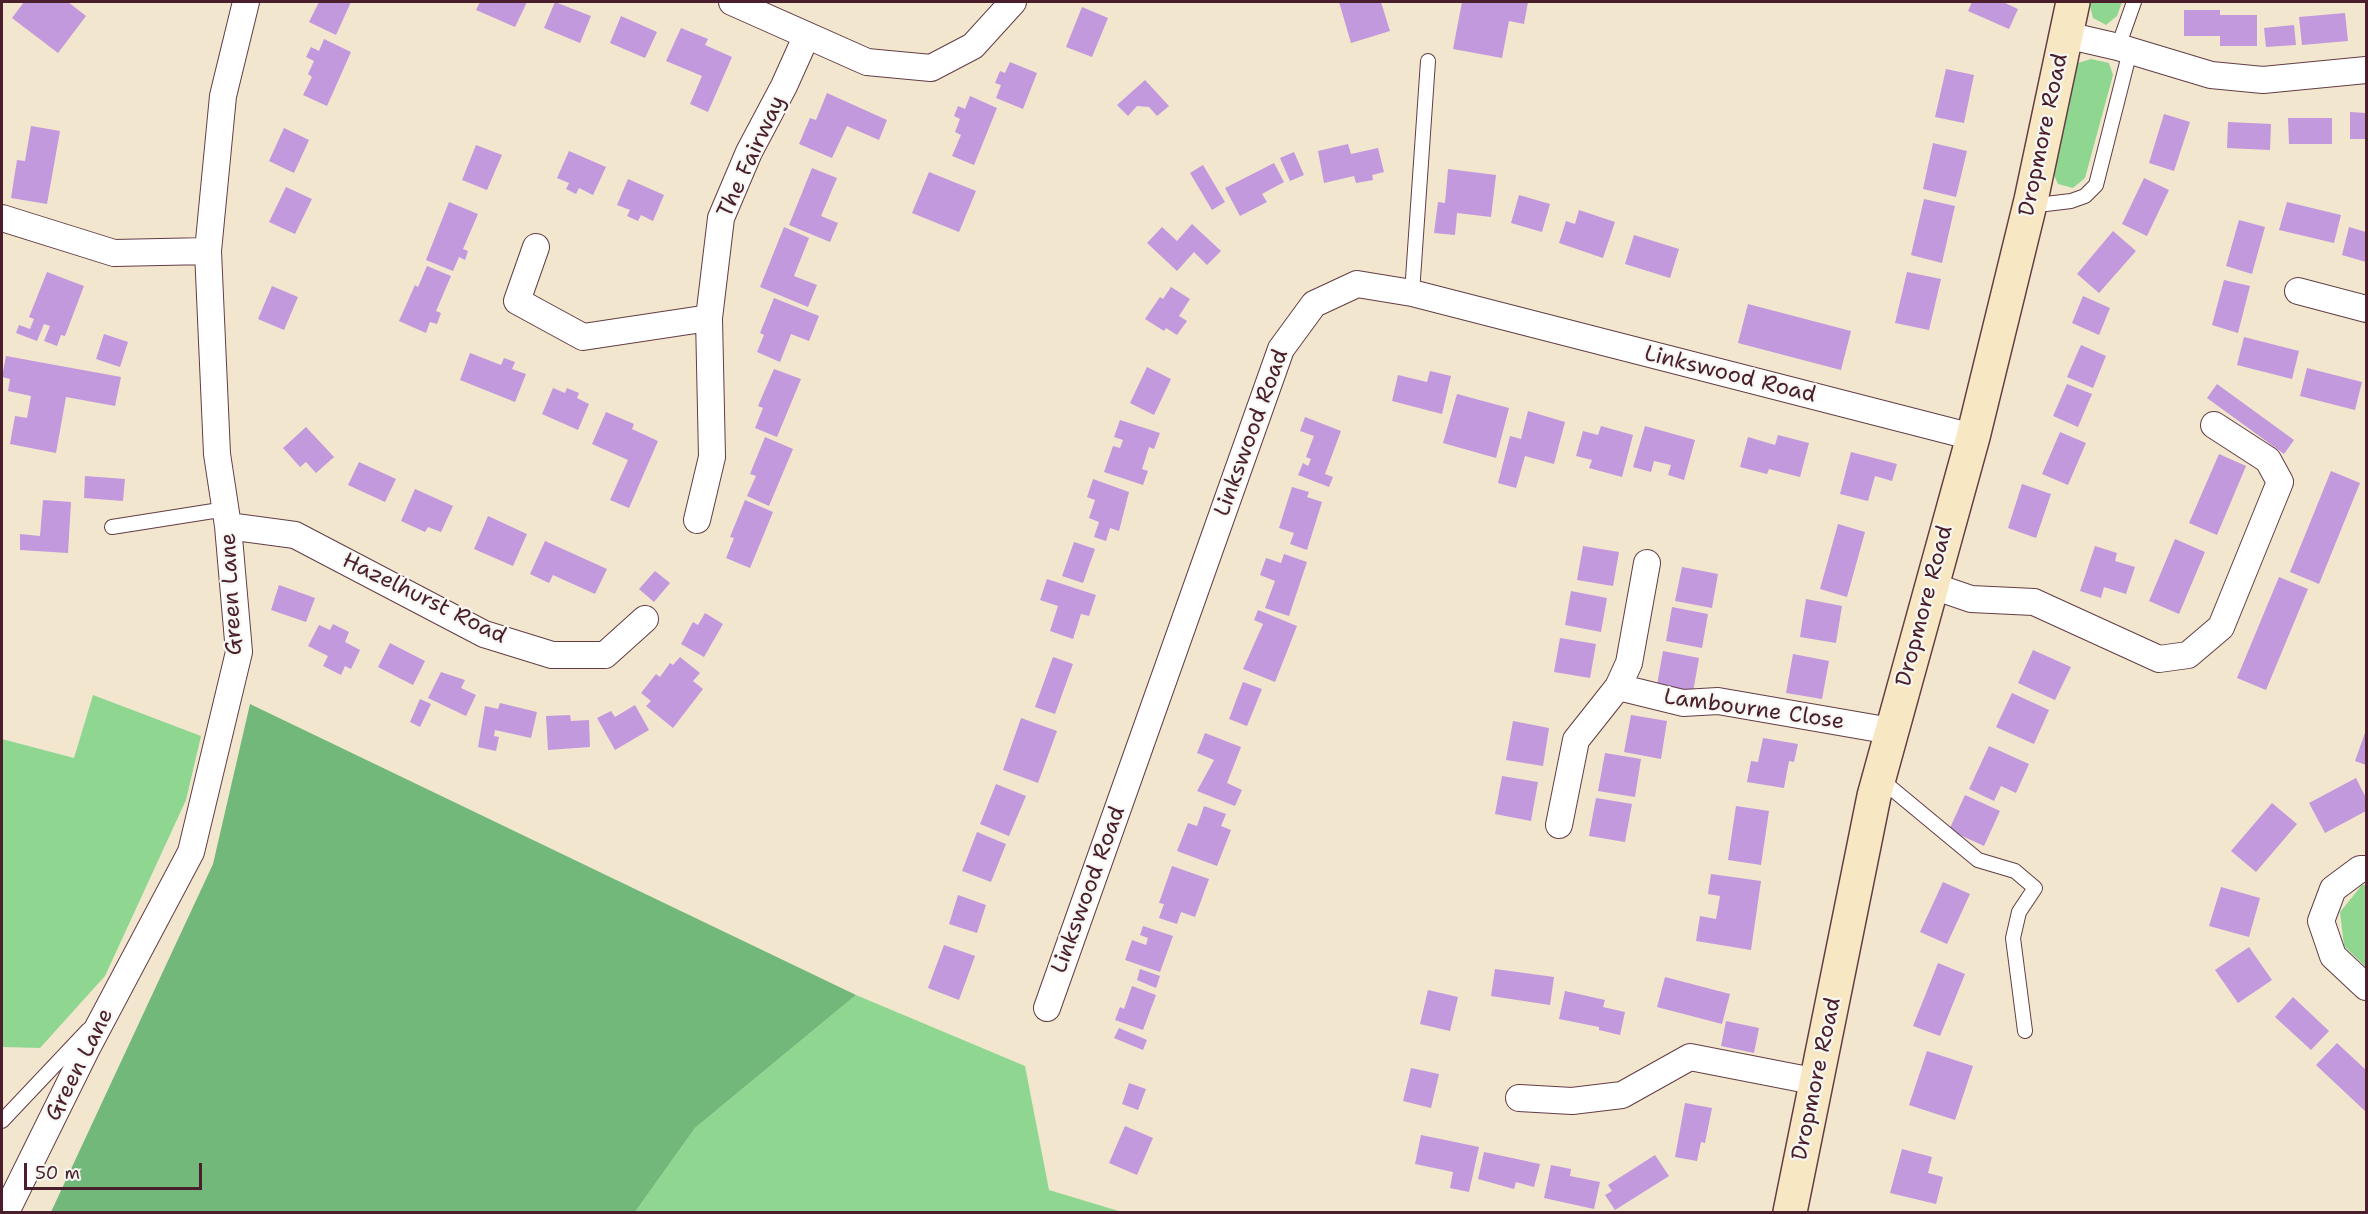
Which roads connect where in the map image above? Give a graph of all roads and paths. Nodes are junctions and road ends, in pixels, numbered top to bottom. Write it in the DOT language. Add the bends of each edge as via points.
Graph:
graph roads {
  1 [pos="246,2"];
  2 [pos="732,2"];
  3 [pos="1013,2"];
  4 [pos="2073,2"];
  5 [pos="2134,2"];
  6 [pos="2066,35"];
  7 [pos="806,36"];
  8 [pos="2124,49"];
  9 [pos="1428,61"];
  10 [pos="2367,70"];
  11 [pos="2031,200"];
  12 [pos="2,218"];
  13 [pos="536,247"];
  14 [pos="208,251"];
  15 [pos="2298,291"];
  16 [pos="1412,293"];
  17 [pos="2367,309"];
  18 [pos="709,318"];
  19 [pos="2214,425"];
  20 [pos="1973,437"];
  21 [pos="227,518"];
  22 [pos="697,520"];
  23 [pos="112,527"];
  24 [pos="1647,563"];
  25 [pos="1930,585"];
  26 [pos="645,619"];
  27 [pos="1618,687"];
  28 [pos="1891,731"];
  29 [pos="1879,778"];
  30 [pos="1559,825"];
  31 [pos="2367,869"];
  32 [pos="2367,987"];
  33 [pos="1047,1008"];
  34 [pos="106,1011"];
  35 [pos="2025,1031"];
  36 [pos="1818,1082"];
  37 [pos="1519,1098"];
  38 [pos="2,1121"];
  39 [pos="6,1212"];
  40 [pos="1790,1212"];
  1 -- 14 [label="street, Green Lane" via="223,96"];
  2 -- 7 [label="street"];
  3 -- 7 [label="street" via="972,46 931,68 867,62"];
  4 -- 6 [label="street, Dropmore Road"];
  5 -- 8 [label="lane"];
  6 -- 8 [label="street"];
  6 -- 11 [label="street, Dropmore Road"];
  7 -- 18 [label="street, The Fairway" via="721,218"];
  8 -- 10 [label="street" via="2211,75 2263,80"];
  8 -- 11 [label="lane" via="2096,185 2085,196 2071,201 2046,204"];
  9 -- 16 [label="lane"];
  11 -- 20 [label="street, Dropmore Road"];
  12 -- 14 [label="street" via="114,253"];
  13 -- 18 [label="street" via="517,301 584,337"];
  14 -- 21 [label="street, Green Lane" via="217,454"];
  15 -- 17 [label="street"];
  16 -- 20 [label="street, Linkswood Road"];
  16 -- 33 [label="street, Linkswood Road" via="1357,284 1314,304 1281,349"];
  18 -- 22 [label="street, The Fairway" via="712,457"];
  19 -- 25 [label="street" via="2268,460 2280,482 2221,627 2188,656 2159,659 2034,602 1971,599"];
  20 -- 25 [label="street, Dropmore Road"];
  21 -- 23 [label="lane"];
  21 -- 26 [label="street, Hazelhurst Road" via="295,535 484,634 552,655 605,655"];
  21 -- 34 [label="street, Green Lane" via="239,652 191,852"];
  24 -- 27 [label="street" via="1629,663"];
  25 -- 28 [label="street, Dropmore Road"];
  27 -- 28 [label="street, Lambourne Close" via="1683,703 1718,701"];
  27 -- 30 [label="street" via="1576,740"];
  28 -- 29 [label="street, Dropmore Road"];
  29 -- 35 [label="lane" via="1978,860 2015,871 2035,888 2019,912 2013,938"];
  29 -- 36 [label="street, Dropmore Road"];
  31 -- 32 [label="street" via="2360,869 2333,889 2320,921 2332,956"];
  34 -- 38 [label="lane"];
  34 -- 39 [label="street, Green Lane"];
  36 -- 37 [label="street" via="1690,1057 1622,1095 1572,1101"];
  36 -- 40 [label="street, Dropmore Road"];
}
